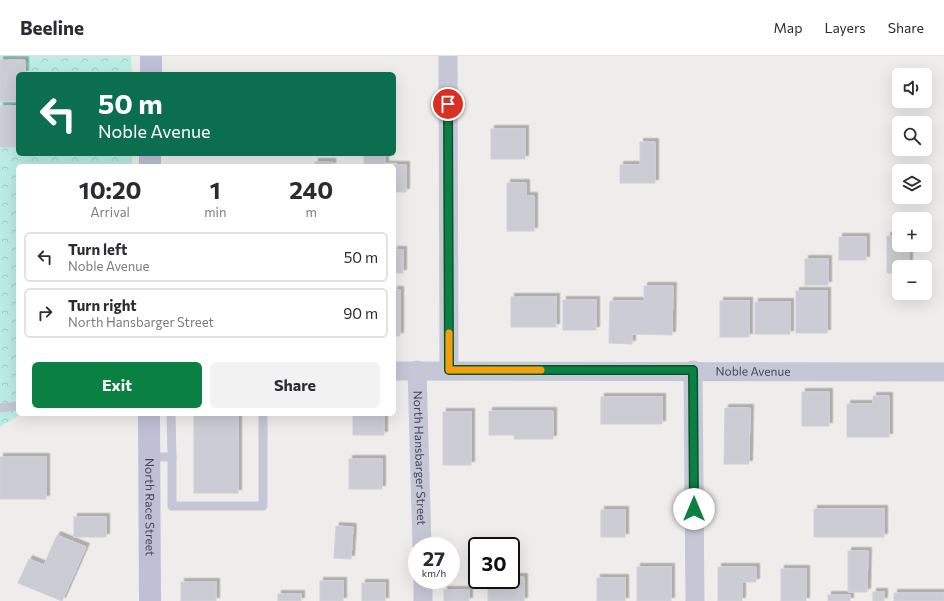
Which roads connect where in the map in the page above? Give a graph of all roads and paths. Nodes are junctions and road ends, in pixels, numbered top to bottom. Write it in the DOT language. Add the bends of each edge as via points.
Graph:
graph roads {
  1 [pos="151,56"];
  2 [pos="448,56"];
  3 [pos="151,72"];
  4 [pos="417,370"];
  5 [pos="449,370"];
  6 [pos="693,370"];
  7 [pos="396,371"];
  8 [pos="944,372"];
  9 [pos="16,406"];
  10 [pos="0,408"];
  11 [pos="149,416"];
  12 [pos="171,416"];
  13 [pos="263,416"];
  14 [pos="172,457"];
  15 [pos="149,458"];
  16 [pos="422,537"];
  17 [pos="423,589"];
  18 [pos="150,601"];
  19 [pos="423,601"];
  20 [pos="695,601"];
  1 -- 3 [label="main road"];
  2 -- 5 [label="street"];
  4 -- 5 [label="street, Noble Avenue"];
  4 -- 7 [label="street, Noble Avenue"];
  4 -- 16 [label="street, North Hansbarger Street"];
  5 -- 6 [label="street, Noble Avenue"];
  6 -- 8 [label="street, Noble Avenue"];
  6 -- 20 [label="street"];
  9 -- 10 [label="lane"];
  11 -- 15 [label="main road, North Race Street"];
  12 -- 14 [label="lane"];
  13 -- 14 [label="lane" via="263,506 172,506"];
  14 -- 15 [label="lane"];
  15 -- 18 [label="main road, North Race Street"];
  17 -- 19 [label="street"];
}
